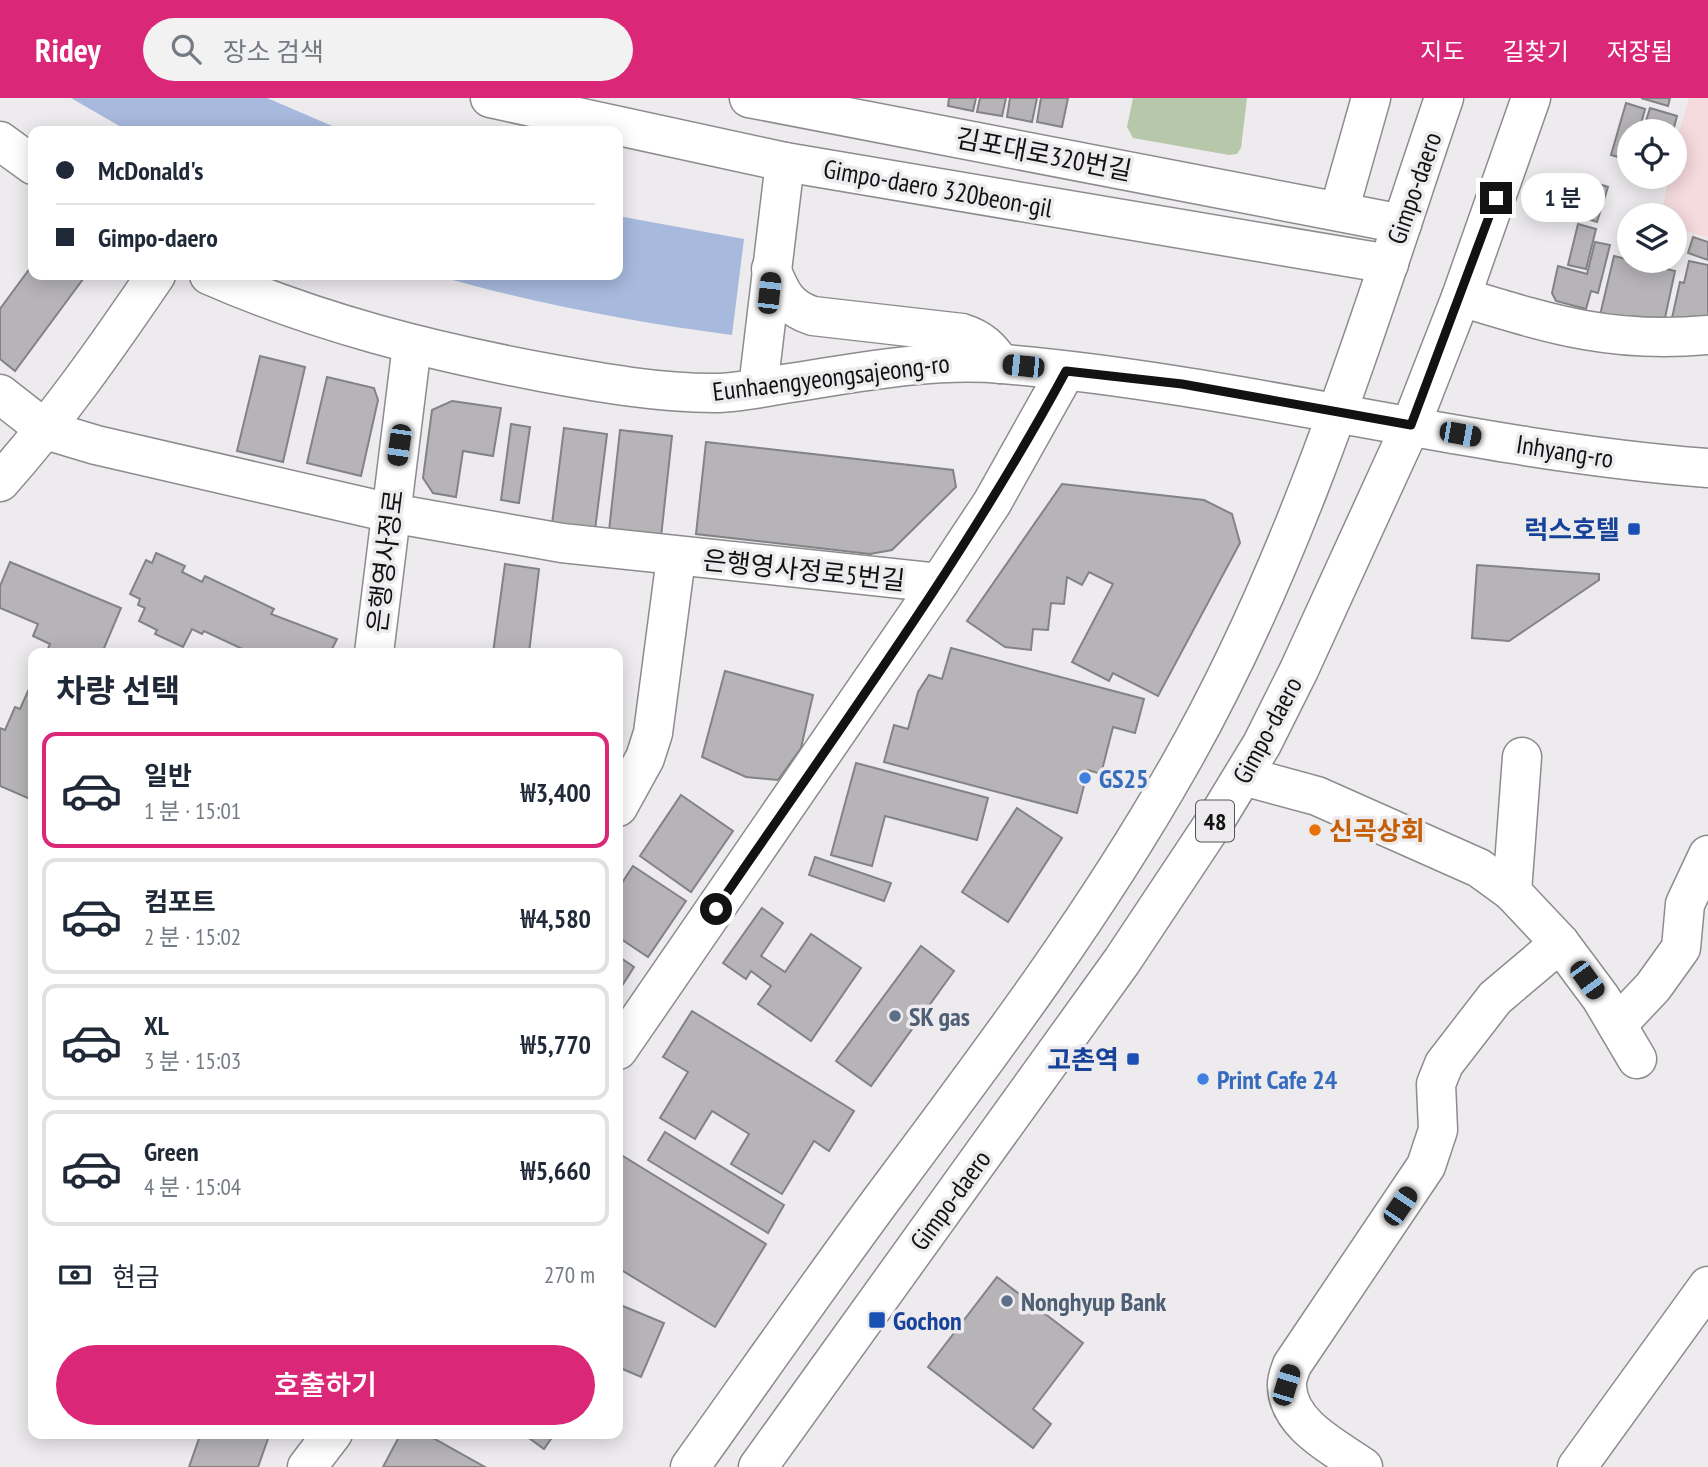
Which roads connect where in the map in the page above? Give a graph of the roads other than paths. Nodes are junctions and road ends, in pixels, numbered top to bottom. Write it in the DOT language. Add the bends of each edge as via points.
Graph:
graph roads {
  1 [pos="490,98"];
  2 [pos="749,98"];
  3 [pos="1371,98"];
  4 [pos="1444,98"];
  5 [pos="1531,98"];
  6 [pos="619,126"];
  7 [pos="623,127"];
  8 [pos="0,141"];
  9 [pos="28,161"];
  10 [pos="785,162"];
  11 [pos="1339,211"];
  12 [pos="1402,223"];
  13 [pos="1389,264"];
  14 [pos="771,269"];
  15 [pos="152,280"];
  16 [pos="221,280"];
  17 [pos="1461,297"];
  18 [pos="1708,335"];
  19 [pos="412,345"];
  20 [pos="1001,363"];
  21 [pos="1066,371"];
  22 [pos="758,388"];
  23 [pos="0,394"];
  24 [pos="1339,415"];
  25 [pos="1411,425"];
  26 [pos="46,430"];
  27 [pos="1708,468"];
  28 [pos="0,482"];
  29 [pos="391,513"];
  30 [pos="676,558"];
  31 [pos="939,583"];
  32 [pos="375,648"];
  33 [pos="1522,757"];
  34 [pos="1243,776"];
  35 [pos="623,798"];
  36 [pos="1708,855"];
  37 [pos="1512,891"];
  38 [pos="1560,943"];
  39 [pos="1617,1025"];
  40 [pos="623,1038"];
  41 [pos="1637,1059"];
  42 [pos="1703,1305"];
  43 [pos="328,1439"];
  44 [pos="307,1467"];
  45 [pos="690,1467"];
  46 [pos="758,1467"];
  47 [pos="1363,1467"];
  48 [pos="1577,1467"];
  1 -- 6 [label="street, Gimpo-daero 320beon-gil"];
  2 -- 11 [label="street, 김포대로320번길"];
  3 -- 11 [label="street"];
  4 -- 12 [label="street, Gimpo-daero / 48"];
  5 -- 17 [label="street, Gimpo-daero / 48"];
  7 -- 10 [label="street, Gimpo-daero 320beon-gil"];
  8 -- 9 [label="street"];
  10 -- 13 [label="street, Gimpo-daero 320beon-gil"];
  10 -- 14 [label="street"];
  11 -- 12 [label="street, 김포대로320번길"];
  12 -- 13 [label="street, Gimpo-daero / 48"];
  13 -- 24 [label="street, Gimpo-daero / 48"];
  14 -- 20 [label="street" via="788,304 798,311 962,333 989,347"];
  14 -- 22 [label="street"];
  15 -- 26 [label="street"];
  16 -- 19 [label="street, Eunhaengyeongsajeong-ro" via="281,306"];
  17 -- 18 [label="street" via="1589,333 1639,338"];
  17 -- 25 [label="street, Gimpo-daero / 48"];
  19 -- 22 [label="street, Eunhaengyeongsajeong-ro" via="660,391 718,394"];
  19 -- 29 [label="street, 은행영사정로"];
  20 -- 21 [label="street, Eunhaengyeongsajeong-ro"];
  20 -- 22 [label="street, Eunhaengyeongsajeong-ro" via="888,367"];
  21 -- 24 [label="street, Eunhaengyeongsajeong-ro" via="1182,384"];
  21 -- 31 [label="street" via="992,503"];
  23 -- 26 [label="street"];
  24 -- 25 [label="street, Inhyang-ro"];
  24 -- 45 [label="street, Gimpo-daero / 48" via="1277,570 1230,668 1114,875"];
  25 -- 27 [label="street, Inhyang-ro" via="1583,456"];
  25 -- 34 [label="street, Gimpo-daero / 48" via="1300,670"];
  26 -- 28 [label="street"];
  26 -- 29 [label="street"];
  29 -- 30 [label="street" via="487,532"];
  29 -- 32 [label="street, 은행영사정로"];
  30 -- 31 [label="street, 은행영사정로5번길"];
  30 -- 35 [label="street, 은행영사정로5번길" via="653,733"];
  31 -- 40 [label="street"];
  33 -- 37 [label="street"];
  34 -- 37 [label="street" via="1317,796 1479,868"];
  34 -- 46 [label="street, Gimpo-daero / 48" via="1122,961"];
  36 -- 39 [label="street" via="1685,904 1681,948"];
  37 -- 38 [label="street"];
  38 -- 39 [label="street"];
  38 -- 47 [label="street" via="1495,998 1444,1063 1436,1084 1438,1130 1426,1166 1292,1365 1286,1385 1292,1408 1310,1429"];
  39 -- 41 [label="street"];
  42 -- 48 [label="street"];
  43 -- 44 [label="street"];
}
